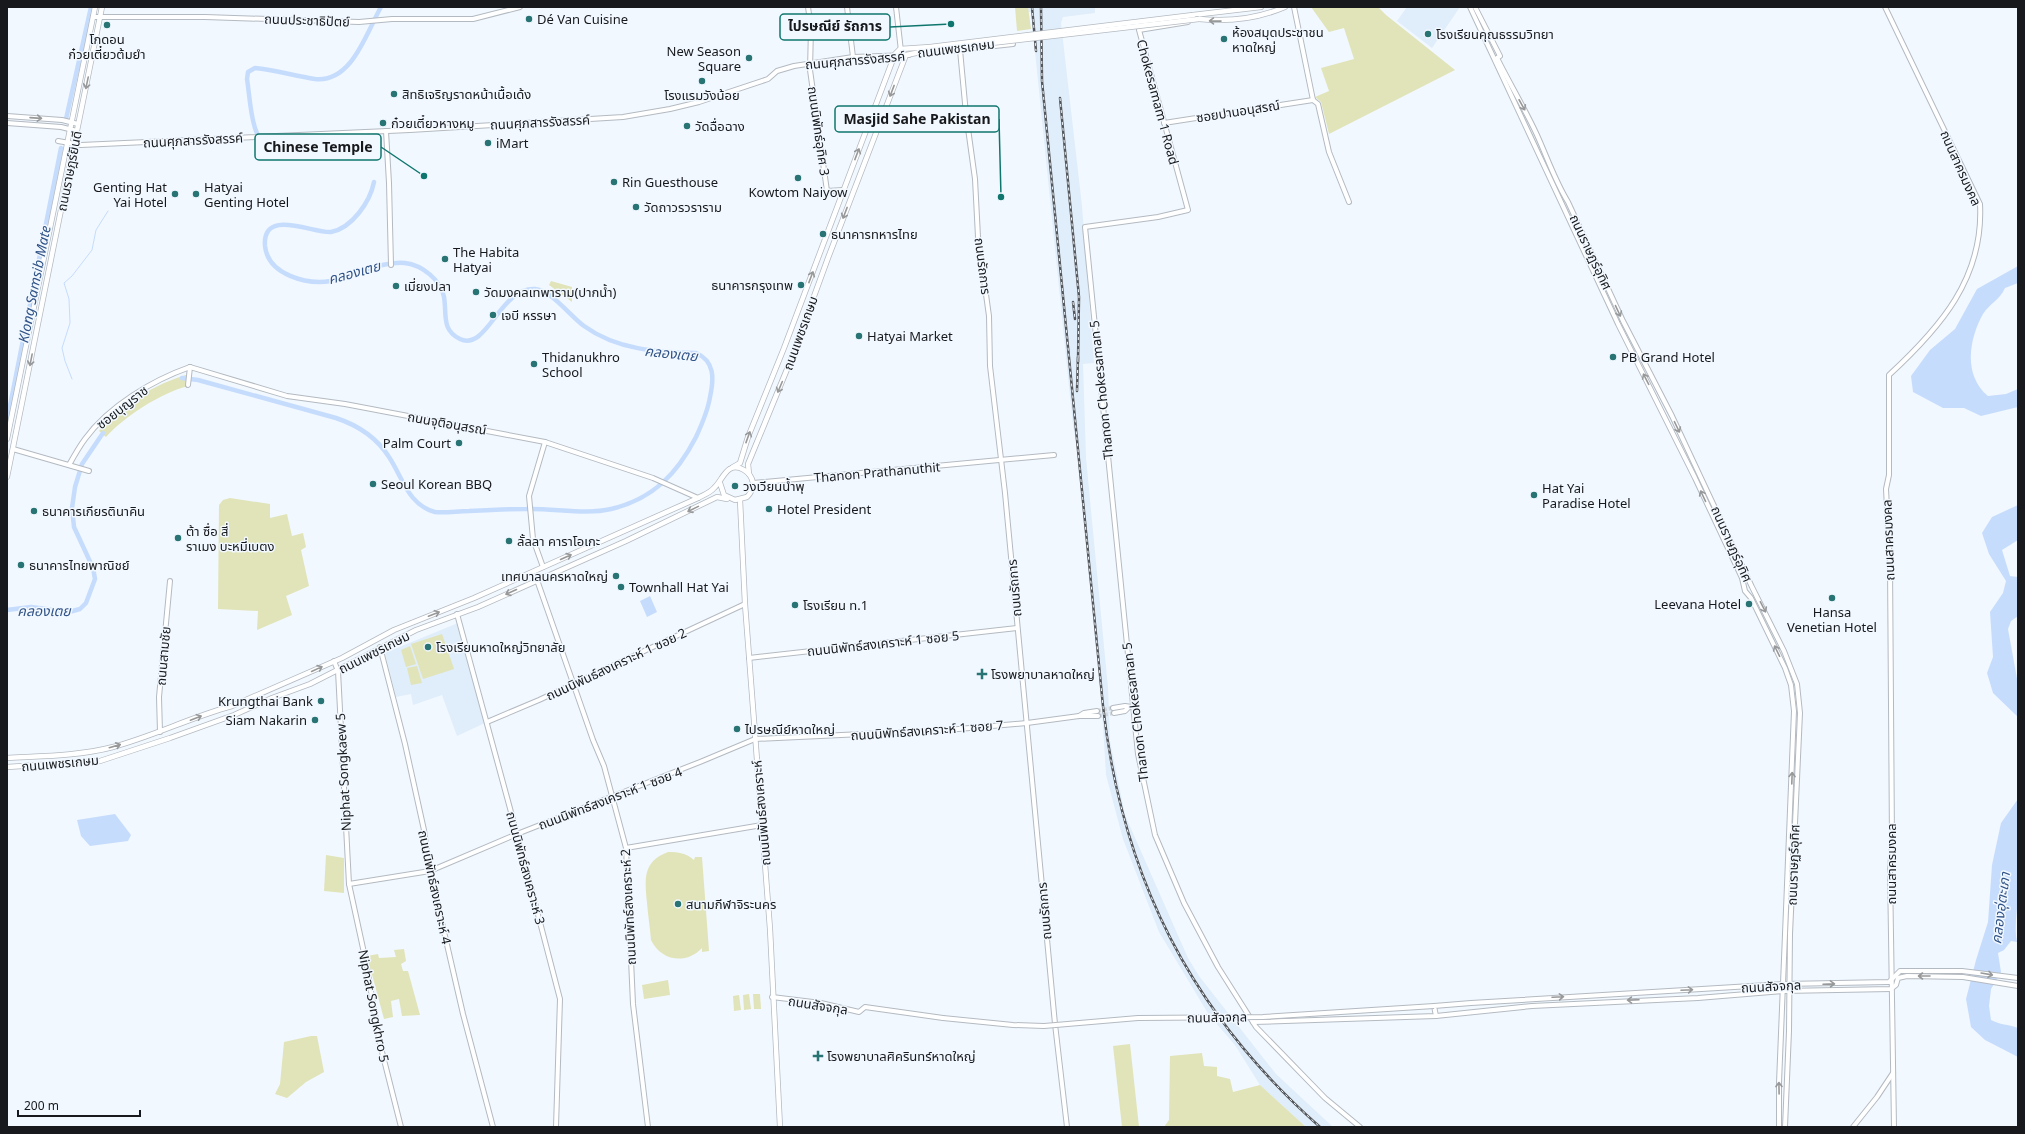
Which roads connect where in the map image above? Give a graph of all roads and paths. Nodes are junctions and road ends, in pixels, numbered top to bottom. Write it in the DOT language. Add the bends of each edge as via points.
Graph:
graph roads {
  1 [pos="95,7"];
  2 [pos="102,7"];
  3 [pos="520,7"];
  4 [pos="808,7"];
  5 [pos="847,7"];
  6 [pos="896,7"];
  7 [pos="1260,7"];
  8 [pos="1285,7"];
  9 [pos="1294,7"];
  10 [pos="1470,7"];
  11 [pos="1475,7"];
  12 [pos="1885,7"];
  13 [pos="1259,15"];
  14 [pos="93,17"];
  15 [pos="100,17"];
  16 [pos="1199,19"];
  17 [pos="1487,31"];
  18 [pos="1482,34"];
  19 [pos="958,41"];
  20 [pos="1013,44"];
  21 [pos="900,49"];
  22 [pos="930,49"];
  23 [pos="960,50"];
  24 [pos="895,54"];
  25 [pos="906,55"];
  26 [pos="853,57"];
  27 [pos="812,62"];
  28 [pos="1509,87"];
  29 [pos="1313,100"];
  30 [pos="7,116"];
  31 [pos="68,121"];
  32 [pos="1164,123"];
  33 [pos="7,124"];
  34 [pos="78,124"];
  35 [pos="67,129"];
  36 [pos="77,131"];
  37 [pos="386,131"];
  38 [pos="63,142"];
  39 [pos="74,144"];
  40 [pos="843,190"];
  41 [pos="1349,202"];
  42 [pos="1085,227"];
  43 [pos="390,265"];
  44 [pos="40,278"];
  45 [pos="47,279"];
  46 [pos="1608,289"];
  47 [pos="1603,292"];
  48 [pos="190,367"];
  49 [pos="188,385"];
  50 [pos="7,440"];
  51 [pos="545,442"];
  52 [pos="13,449"];
  53 [pos="1054,455"];
  54 [pos="1002,461"];
  55 [pos="69,465"];
  56 [pos="730,469"];
  57 [pos="89,471"];
  58 [pos="750,475"];
  59 [pos="7,477"];
  60 [pos="720,483"];
  61 [pos="753,483"];
  62 [pos="698,498"];
  63 [pos="729,499"];
  64 [pos="740,500"];
  65 [pos="622,532"];
  66 [pos="626,541"];
  67 [pos="543,567"];
  68 [pos="537,580"];
  69 [pos="170,581"];
  70 [pos="1757,595"];
  71 [pos="474,598"];
  72 [pos="1751,598"];
  73 [pos="745,604"];
  74 [pos="478,607"];
  75 [pos="457,614"];
  76 [pos="1017,628"];
  77 [pos="380,647"];
  78 [pos="749,658"];
  79 [pos="334,661"];
  80 [pos="338,671"];
  81 [pos="574,684"];
  82 [pos="1130,707"];
  83 [pos="1114,710"];
  84 [pos="1098,713"];
  85 [pos="487,722"];
  86 [pos="1027,723"];
  87 [pos="160,732"];
  88 [pos="755,739"];
  89 [pos="163,740"];
  90 [pos="7,758"];
  91 [pos="7,767"];
  92 [pos="611,797"];
  93 [pos="1794,802"];
  94 [pos="762,825"];
  95 [pos="517,834"];
  96 [pos="626,848"];
  97 [pos="430,872"];
  98 [pos="349,884"];
  99 [pos="2018,978"];
  100 [pos="1892,980"];
  101 [pos="1784,984"];
  102 [pos="1790,985"];
  103 [pos="2018,986"];
  104 [pos="1891,989"];
  105 [pos="1784,991"];
  106 [pos="1790,991"];
  107 [pos="772,997"];
  108 [pos="1519,1000"];
  109 [pos="1434,1006"];
  110 [pos="1532,1006"];
  111 [pos="1436,1016"];
  112 [pos="1253,1022"];
  113 [pos="1893,1072"];
  114 [pos="400,1127"];
  115 [pos="493,1127"];
  116 [pos="556,1127"];
  117 [pos="648,1127"];
  118 [pos="780,1127"];
  119 [pos="1066,1127"];
  120 [pos="1360,1127"];
  121 [pos="1779,1127"];
  122 [pos="1785,1127"];
  123 [pos="1853,1127"];
  124 [pos="1894,1127"];
  1 -- 14 [label="main road, ถนนราษฎร์ยินดี"];
  2 -- 15 [label="main road, ถนนราษฎร์ยินดี"];
  3 -- 15 [label="street, ถนนประชาธิปัตย์" via="473,19 369,21"];
  4 -- 27 [label="street, ถนนนิพัทธ์อุทิศ 3"];
  5 -- 26 [label="street"];
  6 -- 21 [label="street"];
  7 -- 13 [label="main road"];
  7 -- 22 [label="main road, ถนนเพชรเกษม, bridge"];
  8 -- 13 [label="main road, ถนนเพชรเกษม"];
  9 -- 29 [label="street"];
  10 -- 18 [label="street, ถนนราษฏร์อุทิศ"];
  11 -- 17 [label="street, ถนนราษฏร์อุทิศ"];
  12 -- 100 [label="street, ถนนสาครมงคล" via="1980,204 1981,225 1972,268 1951,307 1935,328 1889,375 1889,475 1886,488 1890,572"];
  13 -- 16 [label="main road, ถนนเพชรเกษม, one-way" via="1224,21"];
  14 -- 15 [label="street, ถนนประชาธิปัตย์"];
  14 -- 31 [label="main road, ถนนราษฎร์ยินดี"];
  15 -- 34 [label="main road, ถนนราษฎร์ยินดี, one-way"];
  16 -- 22 [label="main road, ถนนเพชรเกษม, bridge"];
  16 -- 32 [label="street, Chokesamam 1 Road" via="1139,30"];
  17 -- 18 [label="street"];
  17 -- 28 [label="street, ถนนราษฏร์อุทิศ" via="1500,56 1497,58"];
  18 -- 28 [label="street, ถนนราษฏร์อุทิศ"];
  19 -- 21 [label="street, ถนนเพชรเกษม"];
  20 -- 23 [label="street, ถนนศุภสารรังสรรค์"];
  21 -- 22 [label="main road, ถนนเพชรเกษม"];
  21 -- 24 [label="main road, ถนนเพชรเกษม"];
  21 -- 25 [label="street"];
  22 -- 25 [label="main road, ถนนเพชรเกษม"];
  23 -- 25 [label="street, ถนนศุภสารรังสรรค์"];
  23 -- 54 [label="street, ถนนรัถการ" via="975,179 978,237 989,316 990,366"];
  24 -- 25 [label="street, ถนนศุภสารรังสรรค์"];
  24 -- 26 [label="street, ถนนศุภสารรังสรรค์"];
  40 -- 24 [label="main road, ถนนเพชรเกษม, one-way"];
  25 -- 58 [label="main road, ถนนเพชรเกษม, one-way" via="790,362 748,464"];
  26 -- 27 [label="street, ถนนศุภสารรังสรรค์"];
  27 -- 37 [label="street, ถนนศุภสารรังสรรค์" via="777,71 768,79 742,89 670,109 594,119"];
  27 -- 40 [label="street, ถนนนิพัทธ์อุทิศ 3" via="811,76 827,190"];
  28 -- 46 [label="street, ถนนราษฏร์อุทิศ, one-way" via="1523,106"];
  28 -- 47 [label="street, ถนนราษฏร์อุทิศ"];
  29 -- 32 [label="street, ซอยปานอนุสรณ์"];
  29 -- 41 [label="street" via="1318,104 1329,152"];
  30 -- 31 [label="street, one-way"];
  31 -- 34 [label="street"];
  31 -- 35 [label="main road, ถนนราษฎร์ยินดี"];
  32 -- 42 [label="street, Chokesamam 1 Road" via="1188,210 1158,217"];
  33 -- 35 [label="street"];
  34 -- 36 [label="main road, ถนนราษฎร์ยินดี"];
  35 -- 36 [label="street"];
  35 -- 38 [label="main road, ถนนราษฎร์ยินดี"];
  36 -- 39 [label="main road, ถนนราษฎร์ยินดี"];
  37 -- 39 [label="street, ถนนศุภสารรังสรรค์"];
  37 -- 43 [label="street"];
  38 -- 39 [label="street, ถนนศุภสารรังสรรค์"];
  38 -- 44 [label="main road, ถนนราษฎร์ยินดี"];
  39 -- 45 [label="main road, ถนนราษฎร์ยินดี"];
  56 -- 40 [label="main road, ถนนเพชรเกษม, one-way" via="740,463"];
  42 -- 82 [label="street, Thanon Chokesaman 5"];
  44 -- 45 [label="main road"];
  44 -- 50 [label="main road, ถนนราษฎร์ยินดี"];
  45 -- 52 [label="main road, ถนนราษฎร์ยินดี, one-way"];
  46 -- 47 [label="street"];
  46 -- 70 [label="street, ถนนราษฏร์อุทิศ, one-way"];
  72 -- 47 [label="street, ถนนราษฏร์อุทิศ, one-way" via="1745,591 1742,578 1707,504"];
  48 -- 49 [label="street"];
  48 -- 51 [label="street, ถนนจุติอนุสรณ์" via="287,396 345,404"];
  48 -- 55 [label="street, ซอยบุญราช" via="162,378 118,407 85,438"];
  51 -- 62 [label="street, ถนนจุติอนุสรณ์" via="653,478"];
  51 -- 67 [label="street" via="529,496 535,548"];
  52 -- 55 [label="street"];
  52 -- 59 [label="main road, ถนนราษฎร์ยินดี"];
  53 -- 54 [label="street, Thanon Prathanuthit"];
  54 -- 61 [label="street, Thanon Prathanuthit"];
  54 -- 76 [label="street, ถนนรัถการ"];
  55 -- 57 [label="street"];
  56 -- 58 [label="main road" via="741,468"];
  56 -- 60 [label="main road" via="723,474"];
  58 -- 61 [label="main road"];
  60 -- 62 [label="main road, ถนนเพชรเกษม"];
  60 -- 63 [label="main road" via="722,492"];
  61 -- 64 [label="main road" via="750,493"];
  62 -- 65 [label="main road, ถนนเพชรเกษม"];
  63 -- 64 [label="main road"];
  63 -- 66 [label="main road, ถนนเพชรเกษม, one-way" via="717,497"];
  64 -- 73 [label="main road, ถนนนิพันธ์สงเคราะห์"];
  65 -- 66 [label="main road"];
  67 -- 65 [label="main road, ถนนเพชรเกษม, one-way"];
  66 -- 68 [label="main road, ถนนเพชรเกษม"];
  67 -- 71 [label="main road, ถนนเพชรเกษม"];
  68 -- 74 [label="main road, ถนนเพชรเกษม, one-way"];
  68 -- 81 [label="street, ถนนนิพัทธ์สงเคราะห์ 2"];
  69 -- 87 [label="street, ถนนสามชัย" via="159,697"];
  70 -- 72 [label="street"];
  70 -- 93 [label="street, ถนนราษฏร์อุทิศ, one-way" via="1797,684 1800,713"];
  71 -- 74 [label="main road"];
  79 -- 71 [label="main road, ถนนเพชรเกษม, one-way" via="394,630"];
  93 -- 72 [label="street, ถนนราษฏร์อุทิศ, one-way" via="1794,711 1791,685"];
  73 -- 78 [label="main road, ถนนนิพันธ์สงเคราะห์"];
  73 -- 81 [label="street, ถนนนิพันธ์สงเคราะห์ 1 ซอย 2"];
  74 -- 75 [label="main road, ถนนเพชรเกษม"];
  75 -- 77 [label="main road, ถนนเพชรเกษม"];
  75 -- 85 [label="street, ถนนนิพัทธ์สงเคราะห์ 3"];
  76 -- 78 [label="street, ถนนนิพัทธ์สงเคราะห์ 1 ซอย 5"];
  76 -- 86 [label="street, ถนนรัถการ"];
  77 -- 80 [label="main road, ถนนเพชรเกษม"];
  77 -- 97 [label="street, ถนนนิพัทธ์สงเคราะห์ 4" via="424,830"];
  78 -- 88 [label="main road, ถนนนิพันธ์สงเคราะห์"];
  79 -- 80 [label="street, Niphat Songkaew 5"];
  87 -- 79 [label="main road, ถนนเพชรเกษม, one-way" via="232,706"];
  80 -- 89 [label="main road, ถนนเพชรเกษม" via="234,715"];
  80 -- 98 [label="street, Niphat Songkaew 5"];
  81 -- 85 [label="street, ถนนนิพันธ์สงเคราะห์ 1 ซอย 2"];
  81 -- 92 [label="street, ถนนนิพัทธ์สงเคราะห์ 2" via="604,766"];
  82 -- 83 [label="street" via="1125,711"];
  82 -- 112 [label="street, Thanon Chokesaman 5" via="1155,835 1204,943"];
  84 -- 86 [label="street, ถนนนิพัทธ์สงเคราะห์ 1 ซอย 7"];
  85 -- 95 [label="street, ถนนนิพัทธ์สงเคราะห์ 3"];
  86 -- 88 [label="street, ถนนนิพัทธ์สงเคราะห์ 1 ซอย 7" via="914,732"];
  86 -- 119 [label="street, ถนนรัถการ" via="1054,1024"];
  87 -- 89 [label="main road"];
  90 -- 87 [label="main road, ถนนเพชรเกษม, one-way" via="82,753"];
  88 -- 92 [label="street, ถนนนิพัทธ์สงเคราะห์ 1 ซอย 4"];
  88 -- 94 [label="main road, ถนนนิพันธ์สงเคราะห์"];
  89 -- 91 [label="main road, ถนนเพชรเกษม" via="100,761"];
  92 -- 95 [label="street, ถนนนิพัทธ์สงเคราะห์ 1 ซอย 4"];
  92 -- 96 [label="street, ถนนนิพัทธ์สงเคราะห์ 2"];
  93 -- 101 [label="street, ถนนราษฏร์อุทิศ"];
  93 -- 102 [label="street, ถนนราษฏร์อุทิศ"];
  94 -- 96 [label="street"];
  94 -- 107 [label="main road, ถนนนิพันธ์สงเคราะห์"];
  95 -- 97 [label="street, ถนนนิพัทธ์สงเคราะห์ 1 ซอย 4"];
  95 -- 116 [label="street, ถนนนิพัทธ์สงเคราะห์ 3" via="560,999"];
  96 -- 117 [label="street, ถนนนิพัทธ์สงเคราะห์ 2" via="633,1004"];
  97 -- 98 [label="street, ถนนนิพัทธ์สงเคราะห์ 1 ซอย 4"];
  97 -- 115 [label="street, ถนนนิพัทธ์สงเคราะห์ 4" via="464,1020"];
  98 -- 114 [label="street, Niphat Songkhro 5" via="380,1044"];
  100 -- 99 [label="street, ถนนสัจจกุล, one-way" via="1900,971 1962,970"];
  102 -- 100 [label="street, ถนนสัจจกุล, one-way"];
  100 -- 104 [label="street, ถนนสาครมงคล"];
  101 -- 102 [label="street, ถนนสัจจกุล"];
  101 -- 105 [label="street, ถนนราษฏร์อุทิศ"];
  108 -- 101 [label="street, ถนนสัจจกุล, one-way"];
  102 -- 106 [label="street, ถนนราษฏร์อุทิศ"];
  103 -- 104 [label="street, one-way" via="1963,977 1902,976"];
  104 -- 106 [label="street, ถนนสัจจกุล"];
  104 -- 113 [label="street, ถนนสาครมงคล"];
  105 -- 106 [label="street, ถนนสัจจกุล"];
  105 -- 110 [label="street, ถนนสัจจกุล, one-way"];
  121 -- 105 [label="street, ถนนราษฏร์อุทิศ, one-way"];
  106 -- 122 [label="street, ถนนราษฏร์อุทิศ"];
  107 -- 109 [label="street, ถนนสัจจกุล, bridge" via="821,1003 859,1012 865,1007 943,1018 1044,1026 1138,1018 1263,1017"];
  107 -- 118 [label="main road, ถนนนิพันธ์สงเคราะห์"];
  108 -- 109 [label="street, ถนนสัจจกุล"];
  108 -- 110 [label="street, ถนนสัจจกุล"];
  109 -- 111 [label="street"];
  110 -- 111 [label="street, ถนนสัจจกุล"];
  111 -- 112 [label="street, ถนนสัจจกุล"];
  112 -- 120 [label="street, Thanon Chokesaman 5" via="1308,1082"];
  113 -- 123 [label="street"];
  113 -- 124 [label="street, ถนนสาครมงคล"];
}
